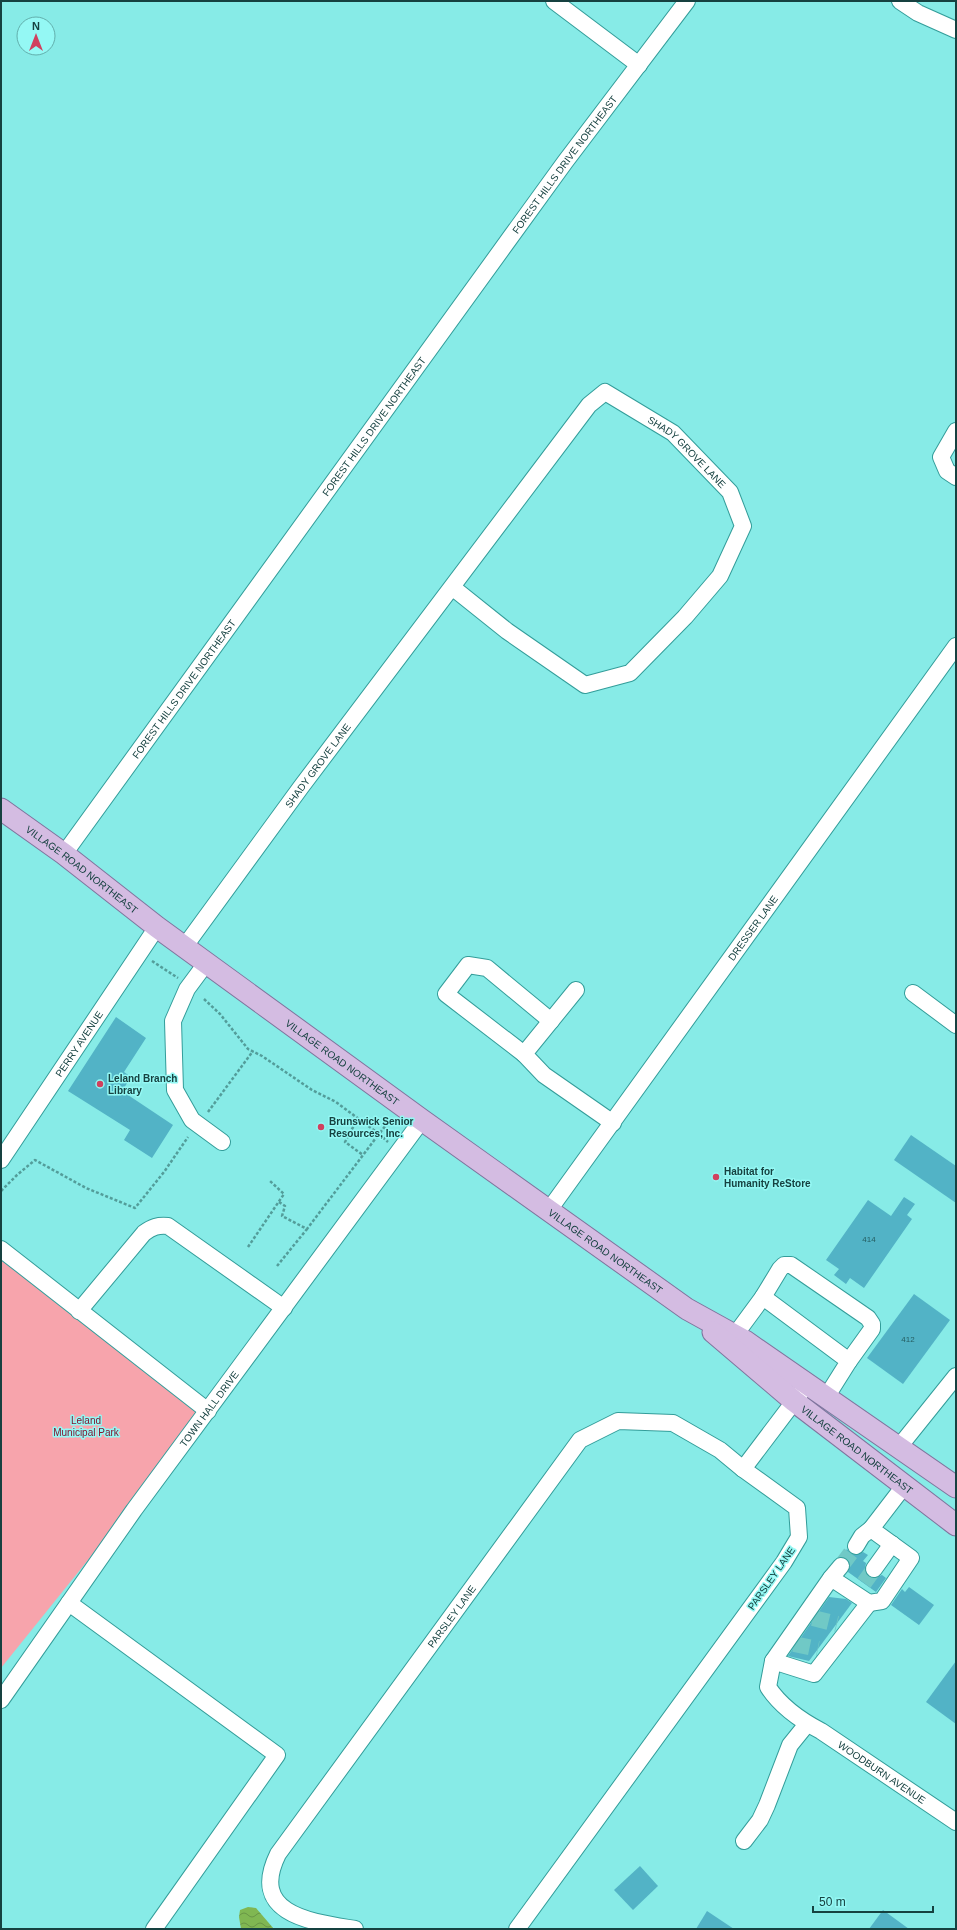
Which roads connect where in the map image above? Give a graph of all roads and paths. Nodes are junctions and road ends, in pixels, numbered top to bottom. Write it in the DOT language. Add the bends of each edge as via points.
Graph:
graph roads {
  1 [pos="554,1"];
  2 [pos="687,1"];
  3 [pos="900,1"];
  4 [pos="956,30"];
  5 [pos="639,65"];
  6 [pos="956,431"];
  7 [pos="956,477"];
  8 [pos="452,587"];
  9 [pos="956,646"];
  10 [pos="1,809"];
  11 [pos="64,854"];
  12 [pos="157,927"];
  13 [pos="185,946"];
  14 [pos="140,953"];
  15 [pos="207,962"];
  16 [pos="182,982"];
  17 [pos="576,990"];
  18 [pos="913,993"];
  19 [pos="204,999"];
  20 [pos="552,1022"];
  21 [pos="956,1025"];
  22 [pos="253,1051"];
  23 [pos="524,1054"];
  24 [pos="402,1105"];
  25 [pos="207,1114"];
  26 [pos="358,1118"];
  27 [pos="422,1120"];
  28 [pos="613,1123"];
  29 [pos="191,1133"];
  30 [pos="379,1134"];
  31 [pos="222,1142"];
  32 [pos="363,1155"];
  33 [pos="1,1160"];
  34 [pos="270,1181"];
  35 [pos="1,1191"];
  36 [pos="279,1202"];
  37 [pos="549,1210"];
  38 [pos="307,1229"];
  39 [pos="248,1247"];
  40 [pos="1,1249"];
  41 [pos="277,1266"];
  42 [pos="763,1297"];
  43 [pos="284,1308"];
  44 [pos="688,1309"];
  45 [pos="79,1311"];
  46 [pos="734,1335"];
  47 [pos="849,1361"];
  48 [pos="956,1376"];
  49 [pos="808,1383"];
  50 [pos="827,1396"];
  51 [pos="794,1401"];
  52 [pos="208,1411"];
  53 [pos="899,1447"];
  54 [pos="742,1469"];
  55 [pos="904,1486"];
  56 [pos="956,1487"];
  57 [pos="956,1525"];
  58 [pos="871,1528"];
  59 [pos="892,1544"];
  60 [pos="856,1546"];
  61 [pos="874,1569"];
  62 [pos="863,1593"];
  63 [pos="69,1603"];
  64 [pos="773,1661"];
  65 [pos="1,1700"];
  66 [pos="807,1724"];
  67 [pos="956,1822"];
  68 [pos="744,1841"];
  69 [pos="323,1926"];
  70 [pos="154,1929"];
  71 [pos="355,1929"];
  72 [pos="517,1929"];
  1 -- 5 [label="street"];
  2 -- 5 [label="street, FOREST HILLS DRIVE NORTHEAST"];
  3 -- 4 [label="street" via="918,13"];
  5 -- 11 [label="street, FOREST HILLS DRIVE NORTHEAST"];
  6 -- 7 [label="street" via="941,457 947,471"];
  8 -- 8 [label="street, SHADY GROVE LANE" via="589,405 605,392 673,434 730,492 743,526 720,576 685,617 636,667 630,673 585,685 507,631"];
  8 -- 13 [label="street, SHADY GROVE LANE"];
  9 -- 28 [label="street, DRESSER LANE"];
  10 -- 11 [label="main road, VILLAGE ROAD NORTHEAST"];
  11 -- 12 [label="main road, VILLAGE ROAD NORTHEAST"];
  12 -- 13 [label="main road, VILLAGE ROAD NORTHEAST"];
  12 -- 14 [label="street, PERRY AVENUE"];
  13 -- 15 [label="main road, VILLAGE ROAD NORTHEAST"];
  14 -- 16 [label="path"];
  14 -- 33 [label="street, PERRY AVENUE"];
  15 -- 24 [label="main road, VILLAGE ROAD NORTHEAST"];
  15 -- 31 [label="street" via="186,989 173,1021 174,1090 192,1120"];
  17 -- 20 [label="street"];
  18 -- 21 [label="street"];
  19 -- 22 [label="path" via="220,1014 248,1049"];
  20 -- 23 [label="street"];
  20 -- 23 [label="street" via="487,968 468,965 446,994"];
  22 -- 25 [label="path"];
  22 -- 26 [label="path"];
  23 -- 28 [label="street" via="544,1075"];
  24 -- 27 [label="main road, VILLAGE ROAD NORTHEAST"];
  24 -- 30 [label="path"];
  26 -- 30 [label="path"];
  26 -- 32 [label="path" via="345,1142"];
  27 -- 37 [label="main road, VILLAGE ROAD NORTHEAST"];
  27 -- 43 [label="street, TOWN HALL DRIVE"];
  28 -- 37 [label="street, DRESSER LANE"];
  29 -- 35 [label="path" via="135,1208 86,1188 35,1160"];
  30 -- 32 [label="path"];
  32 -- 38 [label="path"];
  34 -- 36 [label="path" via="284,1194"];
  36 -- 38 [label="path" via="285,1206 282,1216"];
  36 -- 39 [label="path"];
  37 -- 44 [label="main road, VILLAGE ROAD NORTHEAST"];
  38 -- 41 [label="path"];
  40 -- 45 [label="street"];
  42 -- 46 [label="street"];
  42 -- 47 [label="street"];
  42 -- 47 [label="street" via="780,1269 784,1265 791,1265 868,1318 872,1329"];
  43 -- 45 [label="street" via="168,1226 162,1225 152,1227 144,1233"];
  43 -- 52 [label="street, TOWN HALL DRIVE"];
  44 -- 46 [label="main road, VILLAGE ROAD NORTHEAST"];
  44 -- 51 [label="main road, VILLAGE ROAD NORTHEAST" via="734,1352"];
  45 -- 52 [label="street"];
  46 -- 49 [label="main road, VILLAGE ROAD NORTHEAST"];
  47 -- 50 [label="street"];
  48 -- 53 [label="street"];
  49 -- 50 [label="main road, VILLAGE ROAD NORTHEAST"];
  49 -- 51 [label="street"];
  50 -- 53 [label="main road, VILLAGE ROAD NORTHEAST"];
  51 -- 54 [label="street"];
  51 -- 55 [label="main road, VILLAGE ROAD NORTHEAST"];
  52 -- 63 [label="street, TOWN HALL DRIVE"];
  53 -- 56 [label="main road, VILLAGE ROAD NORTHEAST"];
  54 -- 69 [label="street, PARSLEY LANE" via="720,1450 673,1423 618,1421 580,1440 278,1854 272,1868 270,1884 273,1895 280,1905 293,1914"];
  54 -- 72 [label="street, PARSLEY LANE" via="797,1508 799,1537 784,1562"];
  55 -- 57 [label="main road, VILLAGE ROAD NORTHEAST"];
  55 -- 58 [label="street"];
  58 -- 59 [label="street"];
  58 -- 60 [label="street"];
  59 -- 61 [label="street"];
  59 -- 62 [label="street" via="911,1558 882,1601"];
  62 -- 64 [label="street" via="824,1651 814,1674"];
  62 -- 64 [label="street" via="836,1572 809,1617"];
  63 -- 65 [label="street, TOWN HALL DRIVE"];
  63 -- 70 [label="street" via="277,1755"];
  64 -- 66 [label="street, WOODBURN AVENUE" via="768,1688 777,1701"];
  66 -- 67 [label="street, WOODBURN AVENUE" via="822,1731"];
  66 -- 68 [label="street" via="790,1745 760,1820"];
  69 -- 71 [label="street, PARSLEY LANE"];
}
